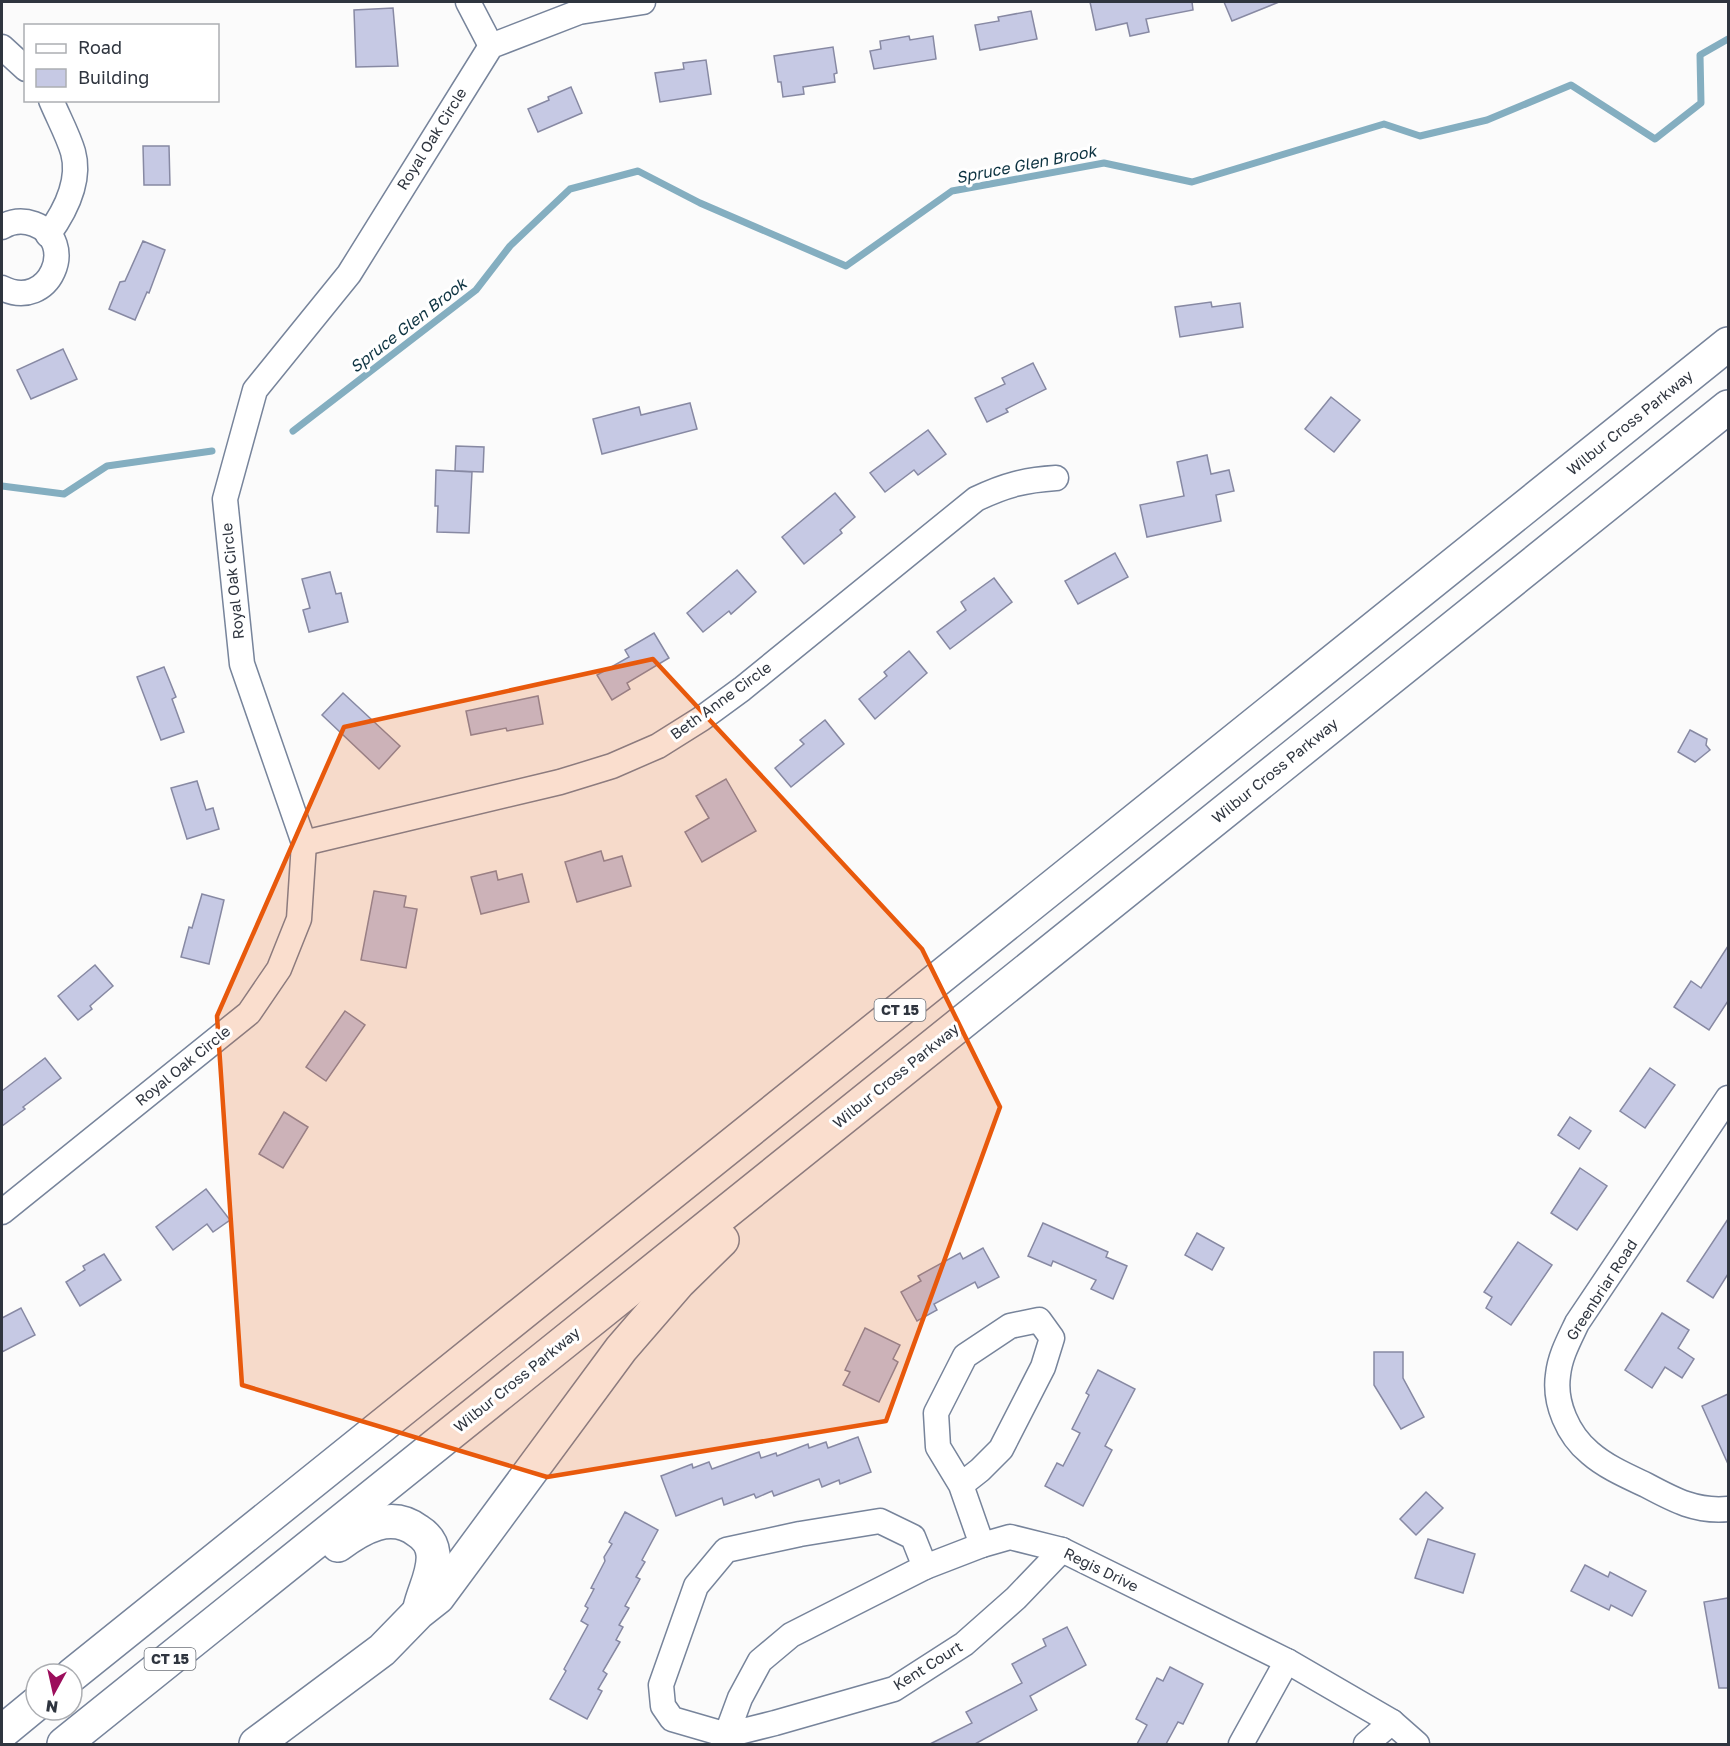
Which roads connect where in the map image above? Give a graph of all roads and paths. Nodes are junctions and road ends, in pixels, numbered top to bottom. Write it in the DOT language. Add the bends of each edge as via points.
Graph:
graph roads {
  1 [pos="468,2"];
  2 [pos="644,2"];
  3 [pos="492,46"];
  4 [pos="2,47"];
  5 [pos="24,67"];
  6 [pos="52,102"];
  7 [pos="2,227"];
  8 [pos="48,235"];
  9 [pos="2,288"];
  10 [pos="1728,344"];
  11 [pos="1728,407"];
  12 [pos="1056,478"];
  13 [pos="304,843"];
  14 [pos="1728,1098"];
  15 [pos="834,1126"];
  16 [pos="2,1212"];
  17 [pos="961,1485"];
  18 [pos="1728,1509"];
  19 [pos="982,1545"];
  20 [pos="1062,1550"];
  21 [pos="925,1568"];
  22 [pos="265,1583"];
  23 [pos="419,1612"];
  24 [pos="1287,1661"];
  25 [pos="84,1665"];
  26 [pos="24,1714"];
  27 [pos="1392,1722"];
  28 [pos="2,1732"];
  29 [pos="725,1740"];
  30 [pos="64,1744"];
  31 [pos="256,1744"];
  32 [pos="1241,1744"];
  33 [pos="1366,1744"];
  34 [pos="1417,1744"];
  1 -- 3 [label="street"];
  2 -- 3 [label="street" via="579,12"];
  3 -- 13 [label="street, Royal Oak Circle" via="349,274 255,390 225,499 242,664"];
  4 -- 5 [label="street"];
  6 -- 8 [label="street" via="74,154 74,175 69,198"];
  7 -- 8 [label="street" via="24,222 38,226"];
  8 -- 9 [label="street" via="55,248 56,262 48,281 30,292 16,294"];
  10 -- 25 [label="highway, Wilbur Cross Parkway / CT 15"];
  11 -- 15 [label="highway, Wilbur Cross Parkway / CT 15"];
  12 -- 13 [label="street, Beth Anne Circle" via="1027,480 976,499 742,688 658,746 560,782"];
  13 -- 16 [label="street, Royal Oak Circle" via="298,919 279,969 249,1013"];
  14 -- 18 [label="street, Greenbriar Road" via="1577,1323 1557,1376 1560,1404 1569,1428 1589,1452 1685,1505 1716,1511"];
  15 -- 22 [label="highway, Wilbur Cross Parkway / CT 15"];
  15 -- 23 [label="highway" via="786,1186 705,1256 648,1316 442,1592"];
  17 -- 17 [label="street" via="1001,1449 1043,1367 1052,1338 1039,1320 1010,1326 966,1356 936,1413 938,1448"];
  17 -- 19 [label="street"];
  19 -- 20 [label="street, Regis Drive" via="1010,1537"];
  19 -- 21 [label="street, Regis Drive"];
  20 -- 24 [label="street, Regis Drive"];
  20 -- 29 [label="street, Kent Court" via="964,1644 894,1689"];
  21 -- 29 [label="street, Regis Drive" via="791,1635 760,1661 740,1698"];
  21 -- 29 [label="street" via="913,1537 880,1521 726,1550 696,1586 661,1685 663,1706 672,1719"];
  22 -- 23 [label="highway" via="313,1565 371,1524 392,1521 419,1531 433,1554"];
  22 -- 30 [label="highway, Wilbur Cross Parkway / CT 15"];
  23 -- 31 [label="highway" via="382,1650"];
  24 -- 27 [label="street, Regis Drive"];
  24 -- 32 [label="street"];
  26 -- 28 [label="highway"];
  27 -- 33 [label="street"];
  27 -- 34 [label="street, Regis Drive"];
}
